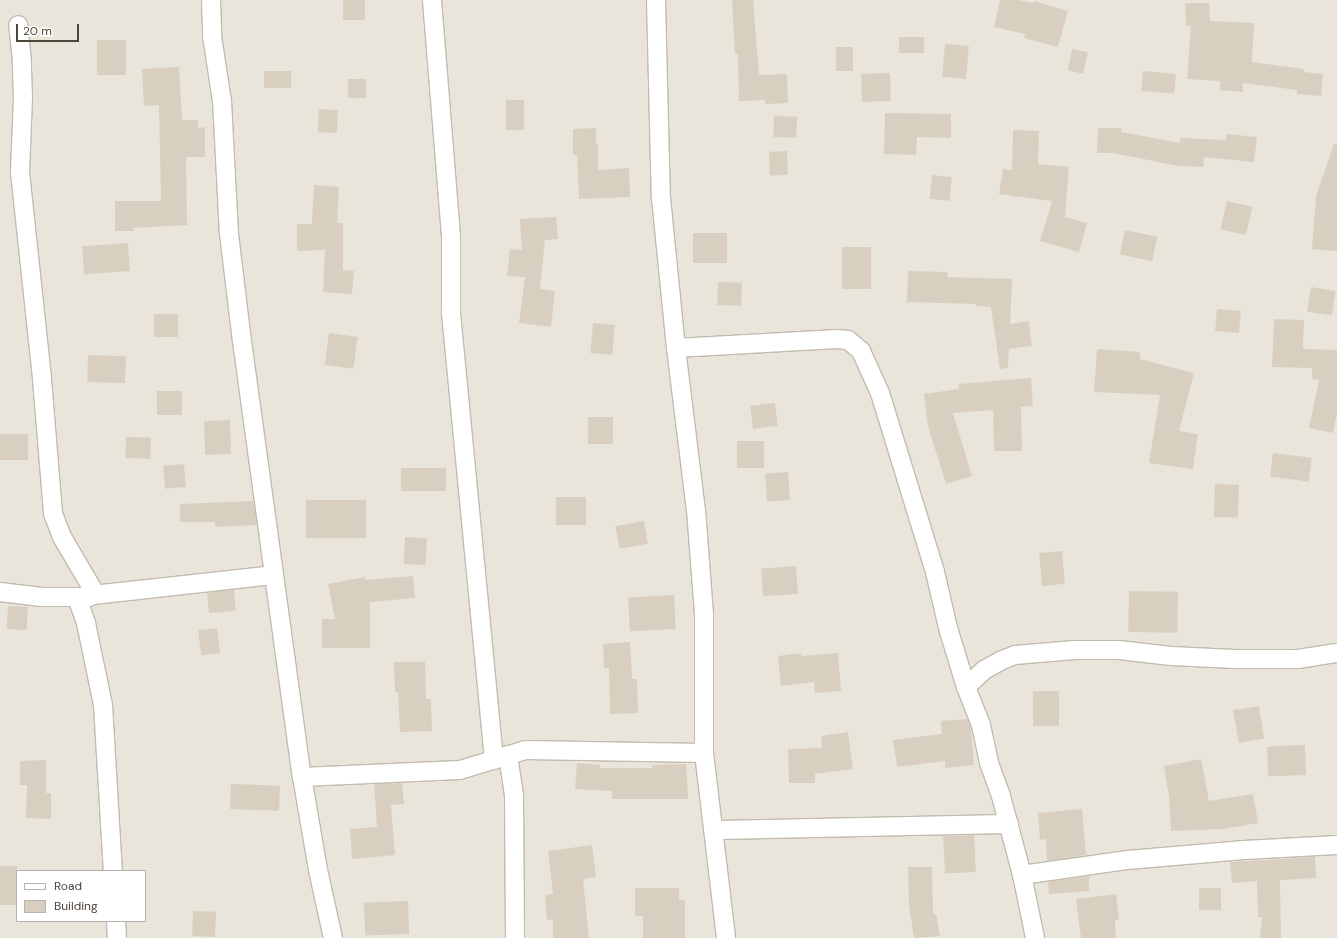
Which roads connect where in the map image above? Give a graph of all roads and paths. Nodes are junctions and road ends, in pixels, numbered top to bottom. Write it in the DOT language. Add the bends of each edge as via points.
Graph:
graph roads {
  1 [pos="211,0"];
  2 [pos="432,0"];
  3 [pos="656,0"];
  4 [pos="18,25"];
  5 [pos="676,348"];
  6 [pos="273,575"];
  7 [pos="0,592"];
  8 [pos="85,596"];
  9 [pos="1337,653"];
  10 [pos="966,687"];
  11 [pos="704,753"];
  12 [pos="501,758"];
  13 [pos="302,777"];
  14 [pos="1009,824"];
  15 [pos="714,830"];
  16 [pos="1337,845"];
  17 [pos="113,870"];
  18 [pos="1022,875"];
  19 [pos="116,922"];
  20 [pos="117,938"];
  21 [pos="333,938"];
  22 [pos="515,938"];
  23 [pos="726,938"];
  24 [pos="1035,938"];
  1 -- 6 [label="street" via="212,36 222,101 229,234"];
  2 -- 12 [label="street" via="451,236 451,313"];
  3 -- 5 [label="street" via="661,198"];
  4 -- 8 [label="street" via="23,98 20,172 42,378 53,514 62,537 92,588"];
  5 -- 10 [label="street" via="837,339 848,340 861,351 880,393 935,572 948,628"];
  5 -- 11 [label="street" via="696,510 704,614"];
  6 -- 8 [label="street"];
  6 -- 13 [label="street"];
  7 -- 8 [label="street" via="42,597"];
  8 -- 17 [label="street" via="86,623 103,705"];
  9 -- 10 [label="street" via="1298,659 1235,659 1120,650 1075,650 1023,655 1000,661 984,670"];
  10 -- 14 [label="street" via="981,725 989,763"];
  11 -- 12 [label="street" via="526,750"];
  11 -- 15 [label="street"];
  12 -- 13 [label="street" via="460,770"];
  12 -- 22 [label="street" via="514,795"];
  13 -- 21 [label="street"];
  14 -- 15 [label="street"];
  14 -- 18 [label="street"];
  15 -- 23 [label="street"];
  16 -- 18 [label="street" via="1128,860"];
  18 -- 24 [label="street"];
  19 -- 20 [label="street"];
}
